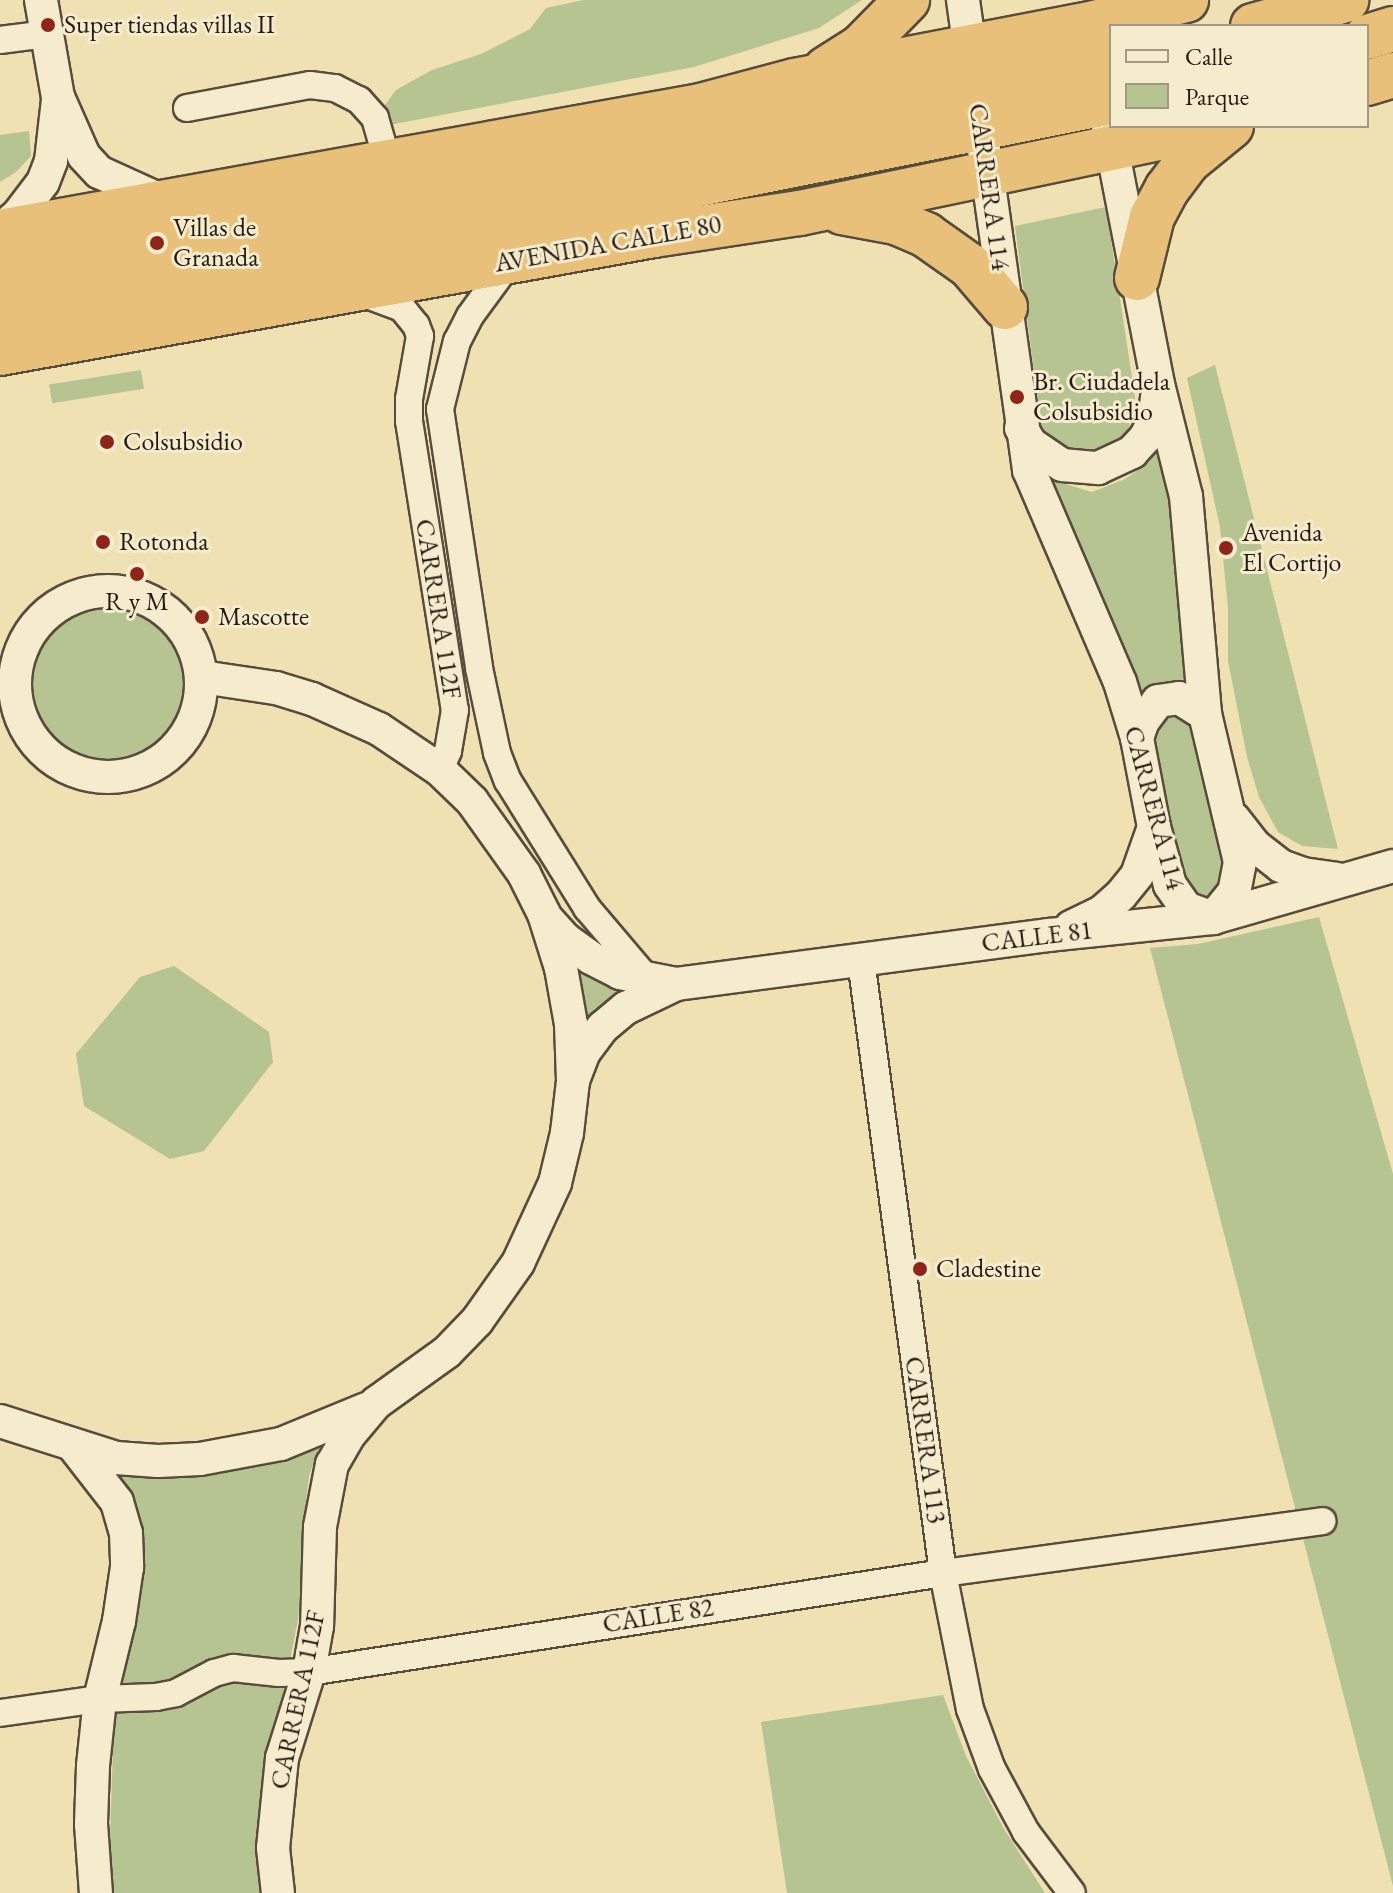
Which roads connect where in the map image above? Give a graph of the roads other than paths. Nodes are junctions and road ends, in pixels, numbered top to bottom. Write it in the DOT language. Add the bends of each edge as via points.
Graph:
graph roads {
  1 [pos="41,0"];
  2 [pos="907,0"];
  3 [pos="963,0"];
  4 [pos="1186,0"];
  5 [pos="1346,0"];
  6 [pos="1151,24"];
  7 [pos="1260,24"];
  8 [pos="1393,29"];
  9 [pos="46,34"];
  10 [pos="1369,36"];
  11 [pos="0,40"];
  12 [pos="1102,58"];
  13 [pos="1393,75"];
  14 [pos="794,81"];
  15 [pos="1369,82"];
  16 [pos="975,88"];
  17 [pos="58,97"];
  18 [pos="187,108"];
  19 [pos="1206,128"];
  20 [pos="1229,128"];
  21 [pos="1111,149"];
  22 [pos="388,163"];
  23 [pos="987,176"];
  24 [pos="167,203"];
  25 [pos="800,213"];
  26 [pos="0,231"];
  27 [pos="511,260"];
  28 [pos="0,271"];
  29 [pos="1137,278"];
  30 [pos="351,289"];
  31 [pos="1005,307"];
  32 [pos="0,314"];
  33 [pos="0,353"];
  34 [pos="1158,384"];
  35 [pos="1021,428"];
  36 [pos="202,677"];
  37 [pos="8,708"];
  38 [pos="1205,714"];
  39 [pos="1137,738"];
  40 [pos="440,770"];
  41 [pos="1232,817"];
  42 [pos="1154,827"];
  43 [pos="1393,866"];
  44 [pos="1349,879"];
  45 [pos="544,914"];
  46 [pos="1213,918"];
  47 [pos="1049,935"];
  48 [pos="861,960"];
  49 [pos="662,982"];
  50 [pos="573,1081"];
  51 [pos="376,1403"];
  52 [pos="0,1421"];
  53 [pos="75,1448"];
  54 [pos="1322,1521"];
  55 [pos="943,1573"];
  56 [pos="309,1672"];
  57 [pos="100,1699"];
  58 [pos="0,1713"];
  59 [pos="96,1893"];
  60 [pos="278,1893"];
  61 [pos="1072,1893"];
  1 -- 9 [label="street"];
  2 -- 14 [label="highway" via="861,47 829,68"];
  3 -- 16 [label="street, CARRERA 114"];
  4 -- 6 [label="highway, AVENIDA CALLE 80"];
  5 -- 7 [label="highway"];
  8 -- 10 [label="highway"];
  9 -- 11 [label="street"];
  9 -- 17 [label="street"];
  12 -- 16 [label="highway, AVENIDA CALLE 80"];
  12 -- 21 [label="street, CARRERA 114"];
  13 -- 15 [label="highway"];
  14 -- 16 [label="highway, AVENIDA CALLE 80"];
  14 -- 22 [label="highway, AVENIDA CALLE 80" via="700,106"];
  16 -- 23 [label="street, CARRERA 114"];
  16 -- 28 [label="highway, AVENIDA CALLE 80" via="497,182"];
  16 -- 32 [label="highway, AVENIDA CALLE 80" via="562,211"];
  17 -- 24 [label="street" via="84,156 99,172"];
  17 -- 26 [label="street" via="51,161 43,182"];
  18 -- 22 [label="street" via="310,85 335,88 359,100 375,118"];
  19 -- 21 [label="highway, AVENIDA CALLE 80"];
  20 -- 29 [label="highway" via="1187,162 1167,189 1152,217"];
  21 -- 23 [label="highway, AVENIDA CALLE 80"];
  21 -- 29 [label="street, CARRERA 114"];
  22 -- 24 [label="highway, AVENIDA CALLE 80"];
  23 -- 25 [label="highway, AVENIDA CALLE 80"];
  23 -- 31 [label="street, CARRERA 114"];
  24 -- 26 [label="highway, AVENIDA CALLE 80"];
  25 -- 27 [label="highway, AVENIDA CALLE 80"];
  25 -- 31 [label="highway" via="865,214 926,235 970,266"];
  27 -- 30 [label="highway, AVENIDA CALLE 80"];
  27 -- 49 [label="street, CARRERA 112F" via="457,341 440,409 479,668 508,781 587,908"];
  29 -- 34 [label="street, CARRERA 114"];
  30 -- 33 [label="highway, AVENIDA CALLE 80"];
  30 -- 40 [label="street, CARRERA 112F" via="402,308 420,336 409,399 411,445 455,710"];
  31 -- 35 [label="street, CARRERA 114"];
  34 -- 35 [label="street" via="1154,422 1145,438 1116,462 1080,469 1062,465 1031,444"];
  34 -- 38 [label="street, CARRERA 114" via="1186,496"];
  35 -- 39 [label="street, CARRERA 114" via="1035,490 1109,655"];
  36 -- 37 [label="street" via="189,731 148,769 121,777 93,777 55,760"];
  36 -- 37 [label="street" via="195,647 179,622 156,602 127,592 97,591 50,611 32,630 20,653"];
  36 -- 40 [label="street" via="312,699 379,729"];
  38 -- 39 [label="street" via="1179,698 1158,701"];
  38 -- 41 [label="street, CARRERA 114"];
  39 -- 42 [label="street, CARRERA 114"];
  40 -- 45 [label="street, CARRERA 112F" via="500,836"];
  41 -- 44 [label="street" via="1254,845 1281,866 1325,879"];
  41 -- 46 [label="street, CARRERA 114" via="1238,877 1234,892"];
  42 -- 46 [label="street, CARRERA 114" via="1176,897 1186,908"];
  42 -- 47 [label="street" via="1148,852 1121,895 1102,912"];
  43 -- 44 [label="street, CALLE 81"];
  44 -- 46 [label="street, CALLE 81"];
  45 -- 49 [label="street, CALLE 81" via="591,958 620,973"];
  45 -- 50 [label="street, CARRERA 112F" via="564,982"];
  46 -- 47 [label="street, CALLE 81"];
  47 -- 48 [label="street, CALLE 81"];
  48 -- 49 [label="street, CALLE 81"];
  48 -- 55 [label="street, CARRERA 113"];
  49 -- 50 [label="street, CALLE 81" via="603,1027 584,1052"];
  50 -- 51 [label="street, CARRERA 112F" via="555,1183 518,1263 477,1321 447,1352"];
  51 -- 53 [label="street" via="320,1431 241,1454 158,1461"];
  51 -- 56 [label="street, CARRERA 112F" via="332,1464 323,1495 317,1626"];
  52 -- 53 [label="street"];
  53 -- 57 [label="street" via="117,1502 126,1533 119,1621"];
  54 -- 55 [label="street, CALLE 82"];
  55 -- 56 [label="street, CALLE 82"];
  55 -- 61 [label="street, CARRERA 113" via="970,1709 992,1769 1026,1832"];
  56 -- 57 [label="street, CALLE 82" via="233,1668 176,1693"];
  56 -- 60 [label="street, CARRERA 112F" via="282,1758 273,1848"];
  57 -- 58 [label="street, CALLE 82"];
  57 -- 59 [label="street" via="91,1824"];
}
